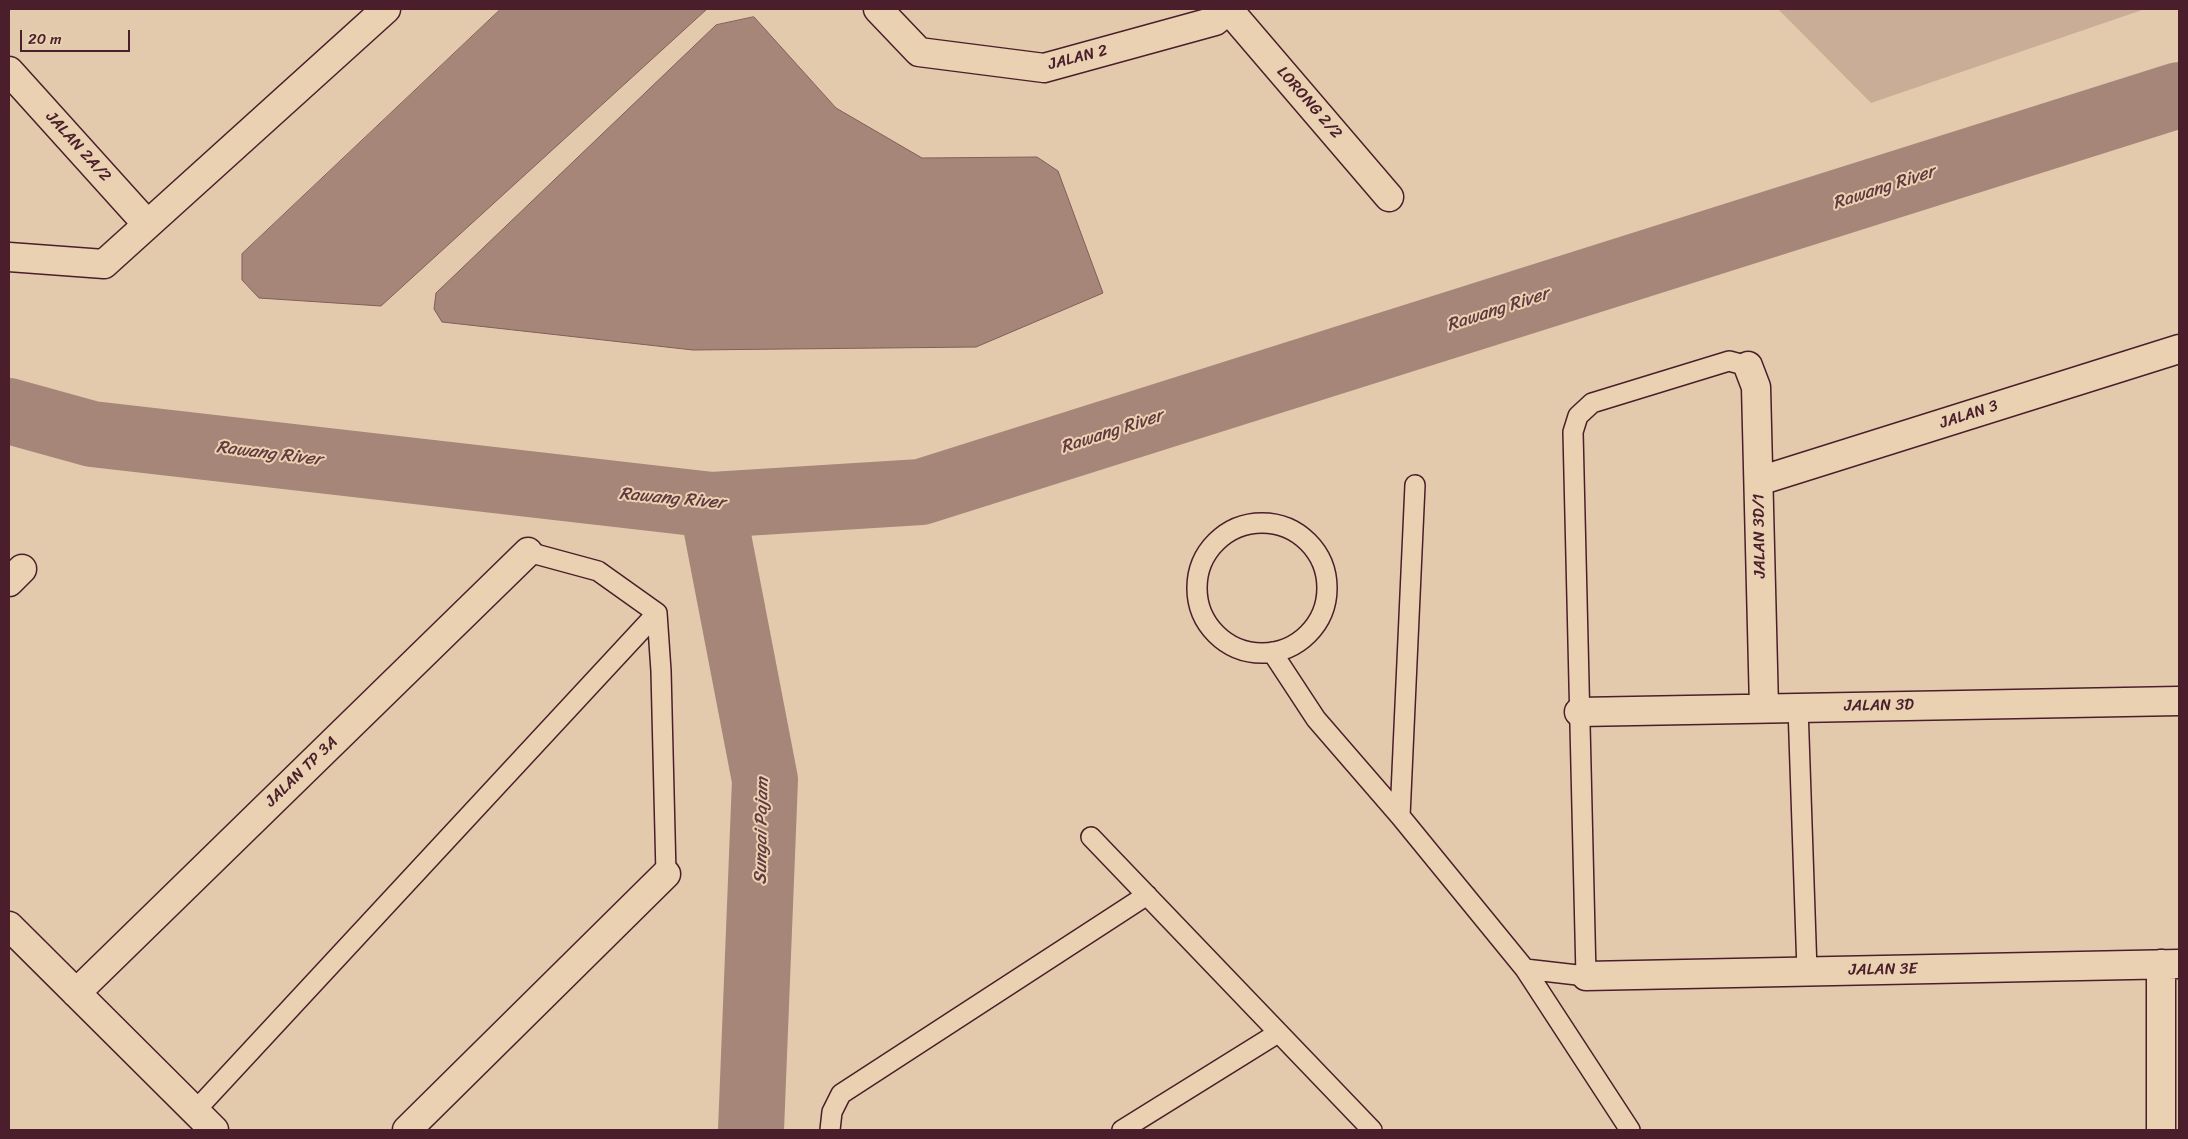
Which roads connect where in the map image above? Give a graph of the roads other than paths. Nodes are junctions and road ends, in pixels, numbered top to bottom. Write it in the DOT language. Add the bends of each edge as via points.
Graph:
graph roads {
  1 [pos="386,9"];
  2 [pos="878,9"];
  3 [pos="1228,9"];
  4 [pos="9,71"];
  5 [pos="1389,197"];
  6 [pos="147,224"];
  7 [pos="9,257"];
  8 [pos="2179,349"];
  9 [pos="1748,366"];
  10 [pos="1759,481"];
  11 [pos="1415,485"];
  12 [pos="528,552"];
  13 [pos="657,613"];
  14 [pos="1272,652"];
  15 [pos="2179,701"];
  16 [pos="1764,708"];
  17 [pos="1798,708"];
  18 [pos="1579,712"];
  19 [pos="1400,816"];
  20 [pos="1090,837"];
  21 [pos="666,874"];
  22 [pos="1147,895"];
  23 [pos="9,926"];
  24 [pos="2170,964"];
  25 [pos="1525,969"];
  26 [pos="1807,971"];
  27 [pos="1586,976"];
  28 [pos="76,993"];
  29 [pos="1278,1033"];
  30 [pos="204,1121"];
  31 [pos="407,1130"];
  32 [pos="830,1130"];
  33 [pos="1122,1130"];
  34 [pos="1372,1130"];
  35 [pos="1630,1130"];
  36 [pos="2160,1130"];
  1 -- 6 [label="street"];
  2 -- 3 [label="street, JALAN 2" via="919,52 1044,68 1216,21"];
  3 -- 5 [label="street, LORONG 2/2"];
  4 -- 6 [label="street, JALAN 2A/2"];
  6 -- 7 [label="street" via="104,264"];
  8 -- 10 [label="street, JALAN 3"];
  9 -- 10 [label="street, JALAN 3D/1" via="1756,386"];
  9 -- 18 [label="lane" via="1730,361 1592,403 1578,416 1573,432"];
  10 -- 16 [label="street, JALAN 3D/1"];
  11 -- 19 [label="lane"];
  12 -- 13 [label="lane" via="598,571"];
  12 -- 28 [label="street, JALAN TP 3A"];
  13 -- 21 [label="lane" via="662,680"];
  13 -- 30 [label="lane"];
  14 -- 14 [label="lane" via="1253,653 1219,638 1199,607 1199,570 1207,553 1218,539 1252,524 1271,524 1289,529 1317,553 1325,570 1325,606 1317,623 1305,637"];
  14 -- 19 [label="lane" via="1316,719"];
  15 -- 17 [label="street, JALAN 3D"];
  16 -- 17 [label="street, JALAN 3D"];
  16 -- 18 [label="street, JALAN 3D"];
  17 -- 26 [label="lane"];
  18 -- 27 [label="lane"];
  19 -- 25 [label="lane"];
  20 -- 22 [label="lane"];
  21 -- 31 [label="street"];
  22 -- 29 [label="lane"];
  22 -- 32 [label="lane" via="840,1094 832,1112"];
  23 -- 28 [label="street"];
  24 -- 26 [label="street, JALAN 3E"];
  24 -- 36 [label="street"];
  25 -- 27 [label="lane"];
  25 -- 35 [label="lane"];
  26 -- 27 [label="street, JALAN 3E"];
  28 -- 30 [label="street"];
  29 -- 33 [label="lane"];
  29 -- 34 [label="lane"];
}
